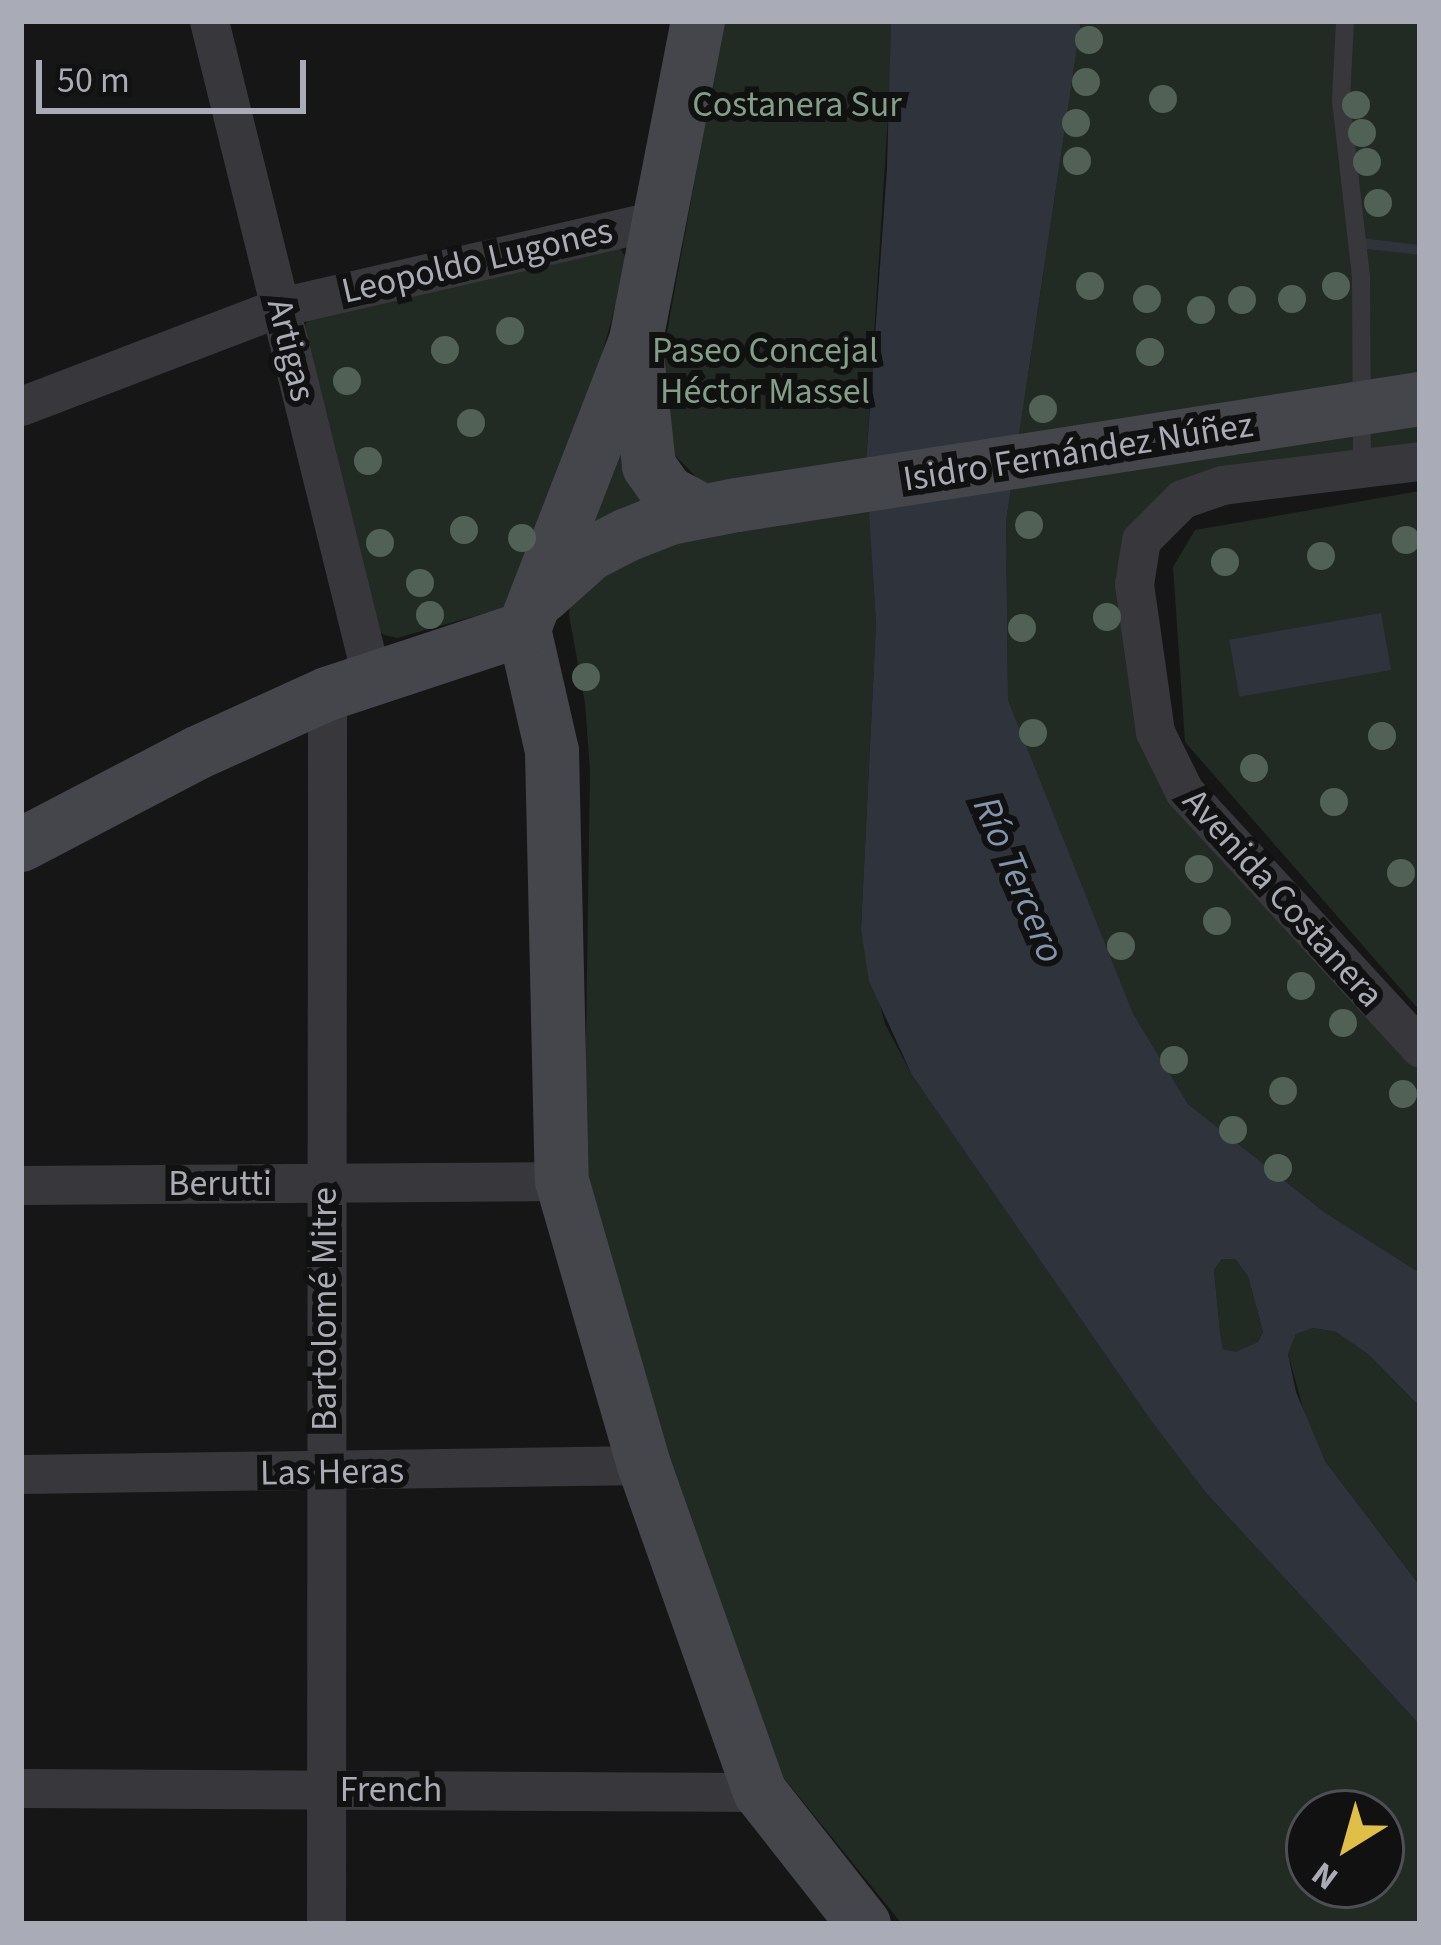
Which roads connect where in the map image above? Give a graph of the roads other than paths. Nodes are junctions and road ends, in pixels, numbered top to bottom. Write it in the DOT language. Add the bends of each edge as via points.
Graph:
graph roads {
  1 [pos="209,21"];
  2 [pos="698,21"];
  3 [pos="1345,21"];
  4 [pos="664,218"];
  5 [pos="280,307"];
  6 [pos="636,340"];
  7 [pos="1420,399"];
  8 [pos="21,406"];
  9 [pos="1420,460"];
  10 [pos="1362,467"];
  11 [pos="719,508"];
  12 [pos="524,629"];
  13 [pos="350,686"];
  14 [pos="21,845"];
  15 [pos="1420,1048"];
  16 [pos="562,1181"];
  17 [pos="325,1183"];
  18 [pos="21,1185"];
  19 [pos="644,1465"];
  20 [pos="326,1473"];
  21 [pos="21,1474"];
  22 [pos="21,1788"];
  23 [pos="326,1790"];
  24 [pos="760,1792"];
  25 [pos="326,1924"];
  26 [pos="864,1924"];
  1 -- 5 [label="street, Artigas"];
  2 -- 4 [label="main road"];
  3 -- 10 [label="lane" via="1342,100 1361,277"];
  4 -- 5 [label="street, Leopoldo Lugones"];
  4 -- 6 [label="main road"];
  5 -- 8 [label="street, Leopoldo Lugones"];
  5 -- 13 [label="street, Artigas"];
  6 -- 11 [label="main road" via="649,466 667,492"];
  6 -- 12 [label="main road"];
  7 -- 11 [label="main road, Isidro Fernández Núñez, bridge"];
  9 -- 10 [label="street, Avenida Costanera"];
  10 -- 15 [label="street, Avenida Costanera" via="1222,485 1166,509 1141,540 1136,615 1155,732 1184,791"];
  11 -- 12 [label="main road, Isidro Fernández Núñez" via="649,526 590,554 552,585"];
  12 -- 13 [label="main road"];
  12 -- 16 [label="main road" via="552,752"];
  13 -- 14 [label="main road" via="197,753"];
  13 -- 17 [label="street, Bartolomé Mitre"];
  16 -- 17 [label="street, Berutti"];
  16 -- 19 [label="main road"];
  17 -- 18 [label="street, Berutti"];
  17 -- 20 [label="street, Bartolomé Mitre"];
  19 -- 20 [label="street, Las Heras"];
  19 -- 24 [label="main road"];
  20 -- 21 [label="street, Las Heras"];
  20 -- 23 [label="street, Bartolomé Mitre"];
  22 -- 23 [label="street, French"];
  23 -- 24 [label="street, French"];
  23 -- 25 [label="street, Bartolomé Mitre"];
  24 -- 26 [label="main road"];
}
